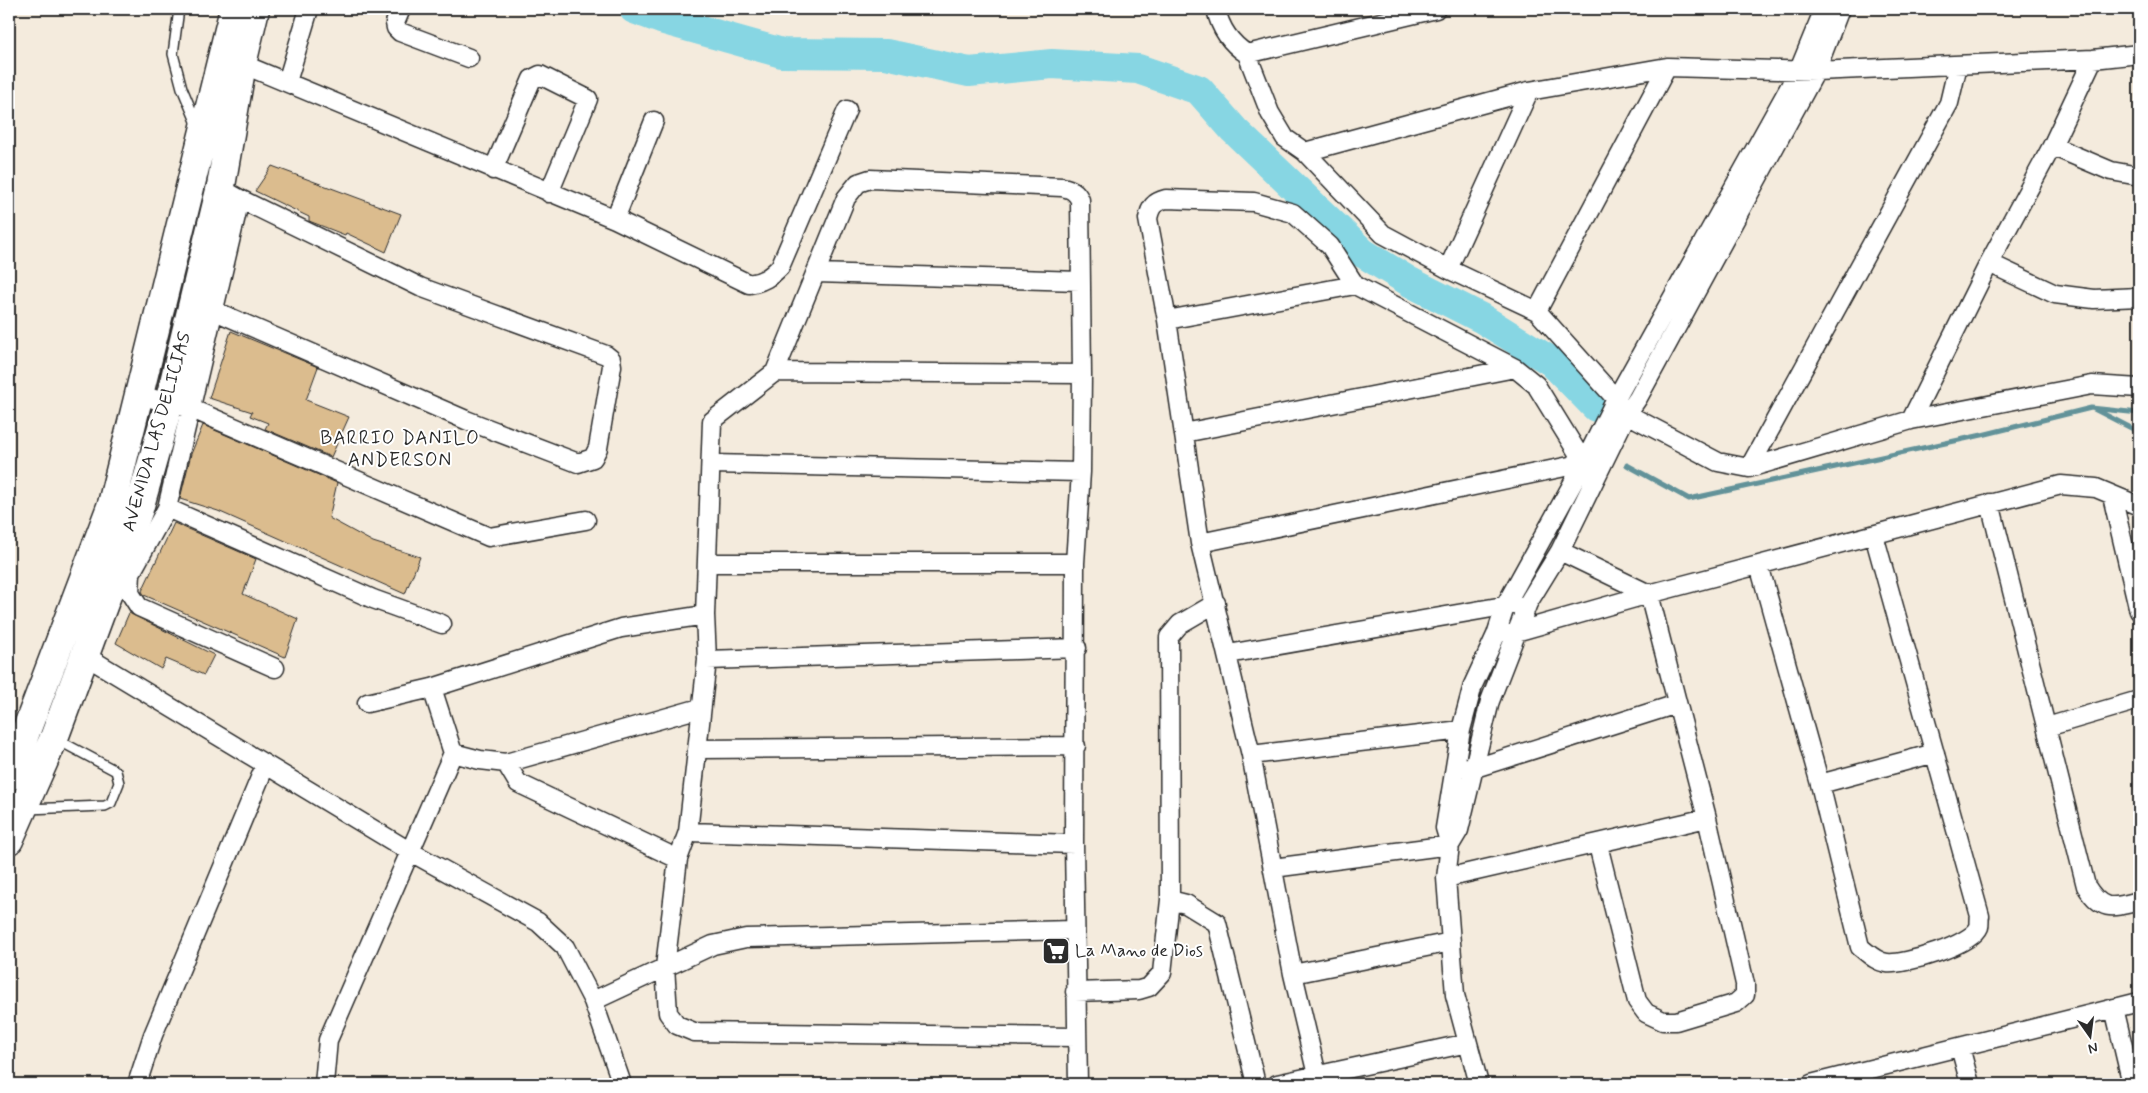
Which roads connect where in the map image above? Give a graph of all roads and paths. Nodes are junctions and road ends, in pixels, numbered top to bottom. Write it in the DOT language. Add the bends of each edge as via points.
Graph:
graph roads {
  1 [pos="179,9"];
  2 [pos="234,9"];
  3 [pos="254,9"];
  4 [pos="309,9"];
  5 [pos="401,9"];
  6 [pos="1216,9"];
  7 [pos="1436,9"];
  8 [pos="1824,9"];
  9 [pos="1840,9"];
  10 [pos="1247,54"];
  11 [pos="2139,54"];
  12 [pos="469,58"];
  13 [pos="2093,59"];
  14 [pos="242,64"];
  15 [pos="1958,65"];
  16 [pos="1667,66"];
  17 [pos="1808,70"];
  18 [pos="287,82"];
  19 [pos="1529,90"];
  20 [pos="848,110"];
  21 [pos="654,121"];
  22 [pos="202,138"];
  23 [pos="2052,146"];
  24 [pos="1305,152"];
  25 [pos="493,170"];
  26 [pos="2139,176"];
  27 [pos="230,193"];
  28 [pos="549,193"];
  29 [pos="615,219"];
  30 [pos="1989,262"];
  31 [pos="1448,269"];
  32 [pos="816,274"];
  33 [pos="1080,280"];
  34 [pos="1355,285"];
  35 [pos="2139,297"];
  36 [pos="214,311"];
  37 [pos="1537,311"];
  38 [pos="1167,320"];
  39 [pos="1515,368"];
  40 [pos="774,372"];
  41 [pos="1082,374"];
  42 [pos="2139,388"];
  43 [pos="139,395"];
  44 [pos="1616,399"];
  45 [pos="180,406"];
  46 [pos="1627,414"];
  47 [pos="1911,420"];
  48 [pos="1184,433"];
  49 [pos="711,464"];
  50 [pos="1592,466"];
  51 [pos="1749,468"];
  52 [pos="1081,472"];
  53 [pos="2112,496"];
  54 [pos="1990,503"];
  55 [pos="2139,506"];
  56 [pos="166,508"];
  57 [pos="586,520"];
  58 [pos="1874,535"];
  59 [pos="1200,543"];
  60 [pos="1560,551"];
  61 [pos="707,562"];
  62 [pos="1075,562"];
  63 [pos="1759,565"];
  64 [pos="1649,594"];
  65 [pos="1216,603"];
  66 [pos="1528,603"];
  67 [pos="1506,604"];
  68 [pos="2139,611"];
  69 [pos="705,615"];
  70 [pos="442,624"];
  71 [pos="1516,634"];
  72 [pos="1496,635"];
  73 [pos="1076,648"];
  74 [pos="1228,654"];
  75 [pos="84,655"];
  76 [pos="707,660"];
  77 [pos="275,668"];
  78 [pos="432,688"];
  79 [pos="2139,700"];
  80 [pos="367,703"];
  81 [pos="1677,704"];
  82 [pos="700,708"];
  83 [pos="2047,727"];
  84 [pos="1461,730"];
  85 [pos="54,738"];
  86 [pos="1076,746"];
  87 [pos="698,749"];
  88 [pos="453,753"];
  89 [pos="1935,753"];
  90 [pos="1251,755"];
  91 [pos="506,763"];
  92 [pos="266,766"];
  93 [pos="1464,767"];
  94 [pos="9,776"];
  95 [pos="1820,784"];
  96 [pos="22,809"];
  97 [pos="1707,818"];
  98 [pos="688,832"];
  99 [pos="9,840"];
  100 [pos="1074,844"];
  101 [pos="1450,845"];
  102 [pos="1598,845"];
  103 [pos="409,851"];
  104 [pos="678,859"];
  105 [pos="1273,868"];
  106 [pos="1446,878"];
  107 [pos="1170,900"];
  108 [pos="2139,901"];
  109 [pos="1074,930"];
  110 [pos="1451,942"];
  111 [pos="665,966"];
  112 [pos="1293,974"];
  113 [pos="1075,992"];
  114 [pos="593,1001"];
  115 [pos="2139,1002"];
  116 [pos="2114,1008"];
  117 [pos="1076,1038"];
  118 [pos="1468,1043"];
  119 [pos="1960,1047"];
  120 [pos="1317,1075"];
  121 [pos="138,1084"];
  122 [pos="324,1084"];
  123 [pos="622,1084"];
  124 [pos="1078,1084"];
  125 [pos="1256,1084"];
  126 [pos="1277,1084"];
  127 [pos="1479,1084"];
  128 [pos="1811,1084"];
  129 [pos="1970,1084"];
  130 [pos="2132,1084"];
  1 -- 22 [label="lane" via="173,54 182,88"];
  2 -- 22 [label="main road, AVENIDA LAS DELICIAS"];
  3 -- 14 [label="main road, AVENIDA LAS DELICIAS"];
  4 -- 18 [label="street"];
  5 -- 12 [label="street" via="395,23 400,32"];
  6 -- 10 [label="street" via="1219,22 1235,46"];
  7 -- 10 [label="street"];
  8 -- 17 [label="street"];
  9 -- 17 [label="street"];
  10 -- 24 [label="street" via="1284,138"];
  11 -- 13 [label="street"];
  13 -- 15 [label="street"];
  13 -- 23 [label="street"];
  14 -- 18 [label="street"];
  14 -- 27 [label="main road, AVENIDA LAS DELICIAS"];
  15 -- 17 [label="street"];
  15 -- 51 [label="street" via="1948,103"];
  16 -- 17 [label="street"];
  16 -- 19 [label="street"];
  16 -- 37 [label="street"];
  17 -- 44 [label="street"];
  17 -- 46 [label="street"];
  18 -- 25 [label="street"];
  19 -- 24 [label="street"];
  19 -- 31 [label="street"];
  20 -- 29 [label="street" via="780,267 769,278 749,284"];
  21 -- 29 [label="street"];
  22 -- 43 [label="main road, AVENIDA LAS DELICIAS"];
  23 -- 26 [label="street" via="2111,171"];
  23 -- 30 [label="street"];
  24 -- 31 [label="street" via="1383,234"];
  25 -- 28 [label="street"];
  25 -- 28 [label="street" via="532,79 540,75 588,99"];
  27 -- 36 [label="street"];
  27 -- 36 [label="street" via="420,287 606,355 612,366 598,448 593,458 578,463 466,420"];
  27 -- 45 [label="main road, AVENIDA LAS DELICIAS"];
  28 -- 29 [label="street"];
  30 -- 35 [label="street" via="2055,294 2094,299"];
  30 -- 47 [label="street"];
  31 -- 37 [label="street"];
  32 -- 33 [label="street"];
  32 -- 33 [label="street" via="846,198 858,183 884,179 1070,188 1080,200"];
  32 -- 40 [label="street"];
  33 -- 41 [label="street"];
  34 -- 38 [label="street"];
  34 -- 38 [label="street" via="1330,246 1293,213 1254,202 1166,199 1150,208 1148,219"];
  34 -- 39 [label="street"];
  36 -- 45 [label="street"];
  37 -- 44 [label="street"];
  38 -- 48 [label="street"];
  39 -- 48 [label="street"];
  39 -- 50 [label="street" via="1536,385"];
  40 -- 41 [label="street"];
  40 -- 49 [label="street" via="712,421"];
  41 -- 52 [label="street"];
  42 -- 47 [label="street" via="2092,385"];
  43 -- 45 [label="street"];
  43 -- 94 [label="main road, AVENIDA LAS DELICIAS" via="112,504"];
  44 -- 46 [label="street"];
  44 -- 50 [label="street"];
  45 -- 56 [label="street"];
  45 -- 57 [label="street" via="489,537"];
  45 -- 75 [label="main road, AVENIDA LAS DELICIAS"];
  46 -- 50 [label="street"];
  46 -- 51 [label="street" via="1718,462"];
  47 -- 51 [label="street"];
  48 -- 59 [label="street"];
  49 -- 52 [label="street"];
  49 -- 61 [label="street"];
  50 -- 59 [label="street"];
  50 -- 60 [label="street"];
  50 -- 67 [label="street"];
  52 -- 62 [label="street"];
  53 -- 54 [label="street" via="2096,488 2061,485"];
  53 -- 55 [label="street"];
  53 -- 68 [label="street"];
  54 -- 58 [label="street"];
  54 -- 83 [label="street"];
  56 -- 70 [label="street" via="373,599"];
  56 -- 77 [label="street" via="131,573 130,593 139,607"];
  58 -- 63 [label="street"];
  58 -- 89 [label="street"];
  59 -- 65 [label="street"];
  60 -- 64 [label="street"];
  60 -- 66 [label="street"];
  61 -- 62 [label="street"];
  61 -- 69 [label="street"];
  62 -- 73 [label="street"];
  63 -- 64 [label="street"];
  63 -- 95 [label="street"];
  64 -- 71 [label="street"];
  64 -- 81 [label="street"];
  65 -- 74 [label="street"];
  65 -- 107 [label="street" via="1180,624 1169,637"];
  66 -- 67 [label="street"];
  66 -- 71 [label="street"];
  67 -- 72 [label="street"];
  67 -- 74 [label="street"];
  69 -- 76 [label="street"];
  69 -- 78 [label="street" via="621,628"];
  71 -- 72 [label="street"];
  71 -- 93 [label="street" via="1490,701 1482,739"];
  72 -- 84 [label="street" via="1473,685"];
  73 -- 76 [label="street"];
  73 -- 86 [label="street"];
  74 -- 90 [label="street"];
  75 -- 85 [label="main road, AVENIDA LAS DELICIAS"];
  75 -- 92 [label="street"];
  76 -- 82 [label="street"];
  78 -- 80 [label="street"];
  78 -- 88 [label="street"];
  79 -- 83 [label="street"];
  81 -- 93 [label="street"];
  81 -- 97 [label="street"];
  82 -- 87 [label="street"];
  82 -- 91 [label="street"];
  83 -- 108 [label="street" via="2086,886 2094,899 2113,908"];
  84 -- 90 [label="street"];
  84 -- 93 [label="street"];
  85 -- 96 [label="main road, AVENIDA LAS DELICIAS"];
  85 -- 96 [label="lane" via="116,770 119,782 110,803 97,807"];
  86 -- 87 [label="street"];
  86 -- 100 [label="street"];
  87 -- 98 [label="street"];
  88 -- 91 [label="street"];
  88 -- 103 [label="street"];
  89 -- 95 [label="street"];
  89 -- 95 [label="street" via="1980,916 1978,928 1970,937 1951,948 1887,963 1860,947"];
  90 -- 105 [label="street"];
  91 -- 104 [label="street" via="518,783"];
  92 -- 103 [label="street"];
  92 -- 121 [label="street" via="153,1035"];
  93 -- 101 [label="street" via="1445,828"];
  96 -- 99 [label="main road, AVENIDA LAS DELICIAS"];
  97 -- 102 [label="street"];
  97 -- 102 [label="street" via="1745,995 1736,1003 1676,1022 1663,1021 1646,1013 1637,1001"];
  98 -- 100 [label="street"];
  98 -- 104 [label="street"];
  100 -- 109 [label="street"];
  101 -- 105 [label="street"];
  101 -- 106 [label="street"];
  102 -- 106 [label="street"];
  103 -- 114 [label="street" via="538,922 565,947"];
  103 -- 122 [label="street" via="328,1040"];
  104 -- 111 [label="street"];
  105 -- 112 [label="street"];
  106 -- 110 [label="street"];
  107 -- 113 [label="street" via="1162,973 1157,981 1139,990"];
  107 -- 125 [label="street" via="1186,904 1217,923"];
  109 -- 111 [label="street" via="746,938 713,945"];
  109 -- 113 [label="street"];
  110 -- 112 [label="street"];
  110 -- 118 [label="street" via="1455,995"];
  111 -- 114 [label="street"];
  111 -- 117 [label="street" via="668,1013 677,1026 694,1032"];
  112 -- 120 [label="street"];
  113 -- 117 [label="street"];
  114 -- 123 [label="street"];
  115 -- 116 [label="street"];
  116 -- 119 [label="street"];
  116 -- 130 [label="street"];
  117 -- 124 [label="street"];
  118 -- 120 [label="street"];
  118 -- 127 [label="street"];
  119 -- 128 [label="street"];
  119 -- 129 [label="street"];
  120 -- 126 [label="street"];
}
